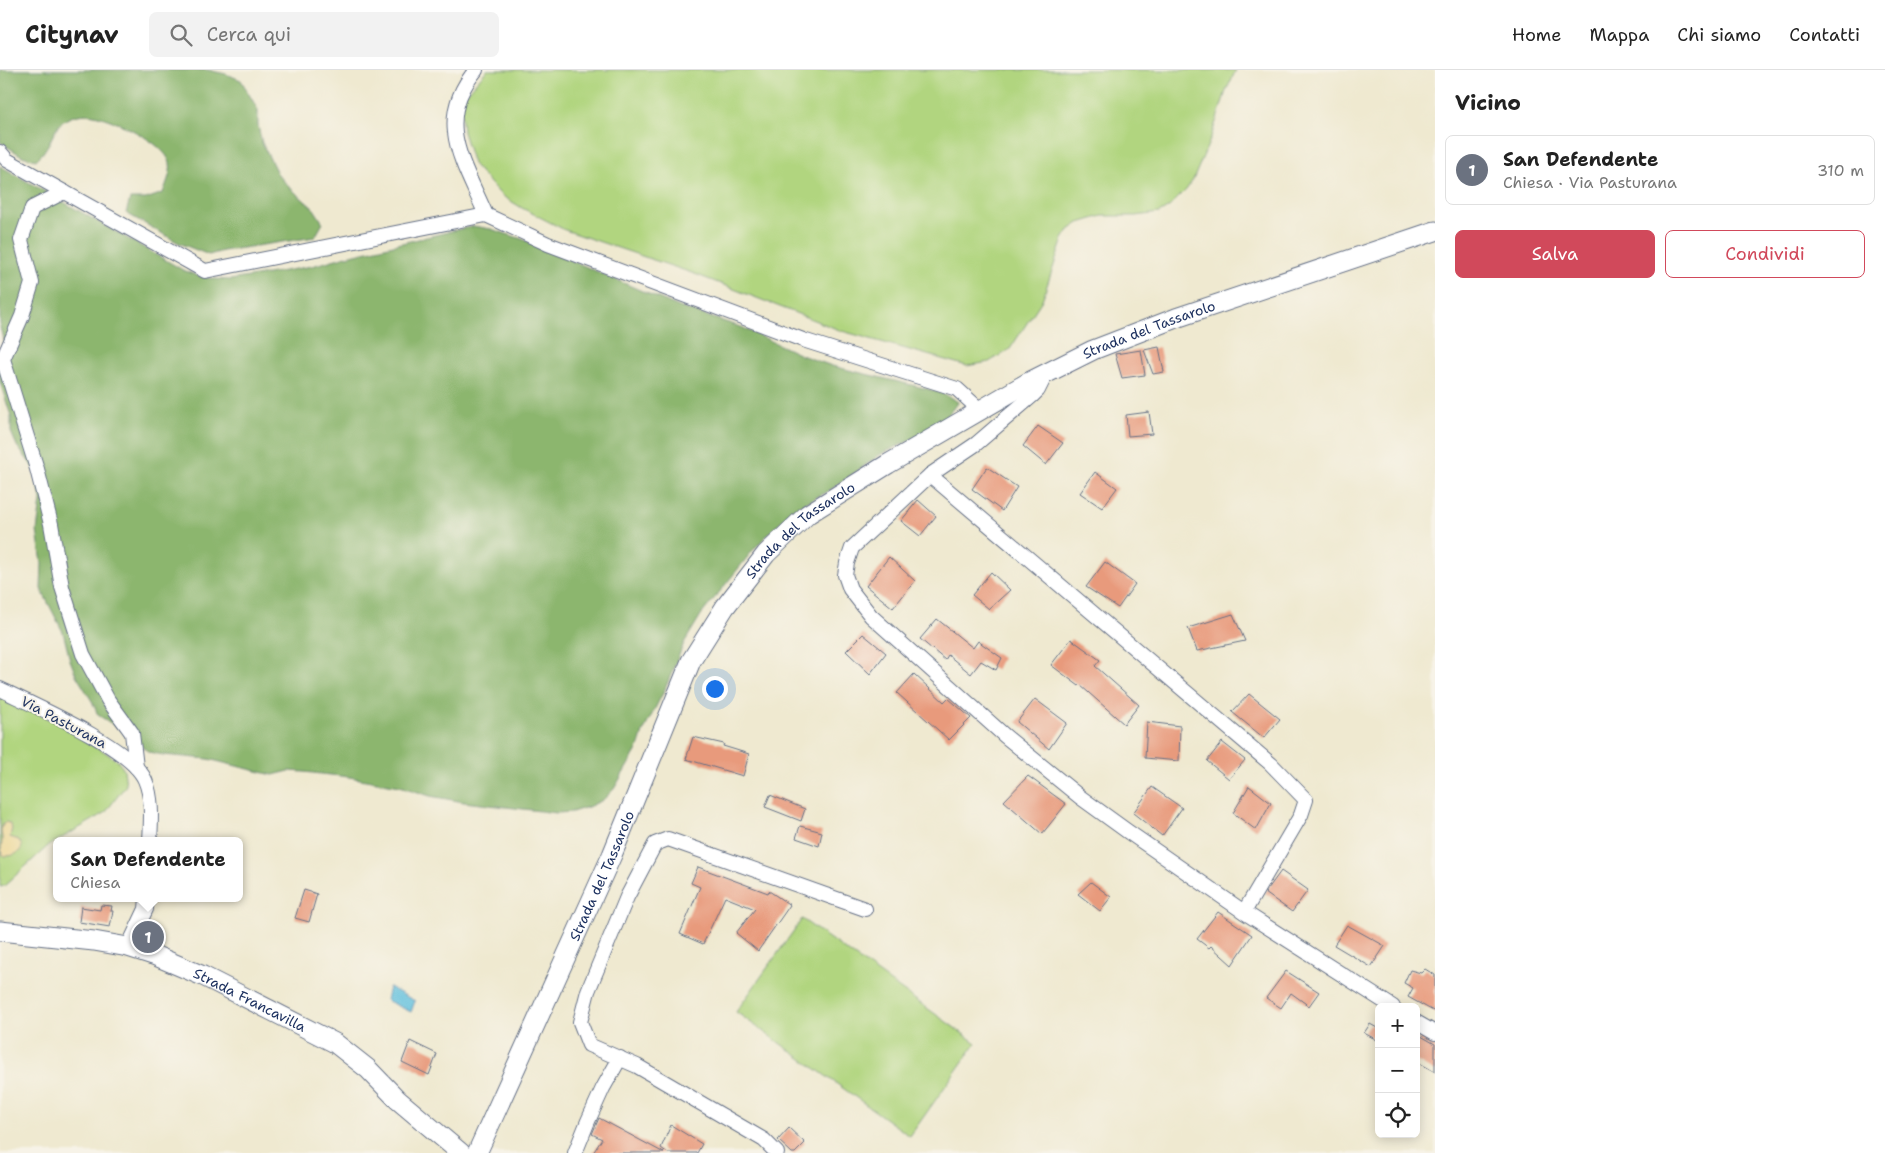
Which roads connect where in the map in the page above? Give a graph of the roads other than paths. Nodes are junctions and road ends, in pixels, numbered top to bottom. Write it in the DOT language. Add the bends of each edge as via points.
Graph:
graph roads {
  1 [pos="476,70"];
  2 [pos="0,152"];
  3 [pos="64,192"];
  4 [pos="486,215"];
  5 [pos="1435,231"];
  6 [pos="1046,374"];
  7 [pos="981,411"];
  8 [pos="930,476"];
  9 [pos="0,689"];
  10 [pos="136,767"];
  11 [pos="150,837"];
  12 [pos="147,902"];
  13 [pos="865,909"];
  14 [pos="1244,912"];
  15 [pos="0,931"];
  16 [pos="128,946"];
  17 [pos="1387,1003"];
  18 [pos="1420,1024"];
  19 [pos="1435,1033"];
  20 [pos="620,1058"];
  21 [pos="462,1153"];
  22 [pos="477,1153"];
  23 [pos="575,1153"];
  24 [pos="777,1153"];
  1 -- 4 [label="street" via="465,82 454,109 455,144"];
  2 -- 3 [label="street" via="7,160"];
  3 -- 4 [label="street" via="205,271"];
  3 -- 10 [label="street" via="32,208 21,240 32,283 3,359 39,478 62,586 80,645 108,700 132,732"];
  4 -- 7 [label="street" via="548,244 803,340 957,389"];
  5 -- 6 [label="main road, Strada del Tassarolo" via="1176,318 1093,350"];
  6 -- 7 [label="main road, Strada del Tassarolo"];
  6 -- 8 [label="street" via="1032,396 976,444"];
  7 -- 22 [label="main road, Strada del Tassarolo" via="808,514 766,554 725,607 691,662 612,856"];
  8 -- 14 [label="street" via="1264,758 1306,800 1301,815"];
  8 -- 14 [label="street" via="852,548 845,575 850,588 871,616 1005,736 1080,797"];
  9 -- 10 [label="street, Via Pasturana" via="105,742"];
  10 -- 11 [label="street, Via Pasturana" via="145,779 150,795"];
  12 -- 16 [label="street"];
  13 -- 20 [label="street" via="668,839 655,844 602,957 580,1022 589,1045"];
  14 -- 17 [label="street"];
  15 -- 16 [label="main road, Strada Francavilla"];
  16 -- 21 [label="main road, Strada Francavilla" via="203,976 335,1042"];
  18 -- 19 [label="street"];
  20 -- 23 [label="street" via="603,1088"];
  20 -- 24 [label="street" via="764,1140"];
}
